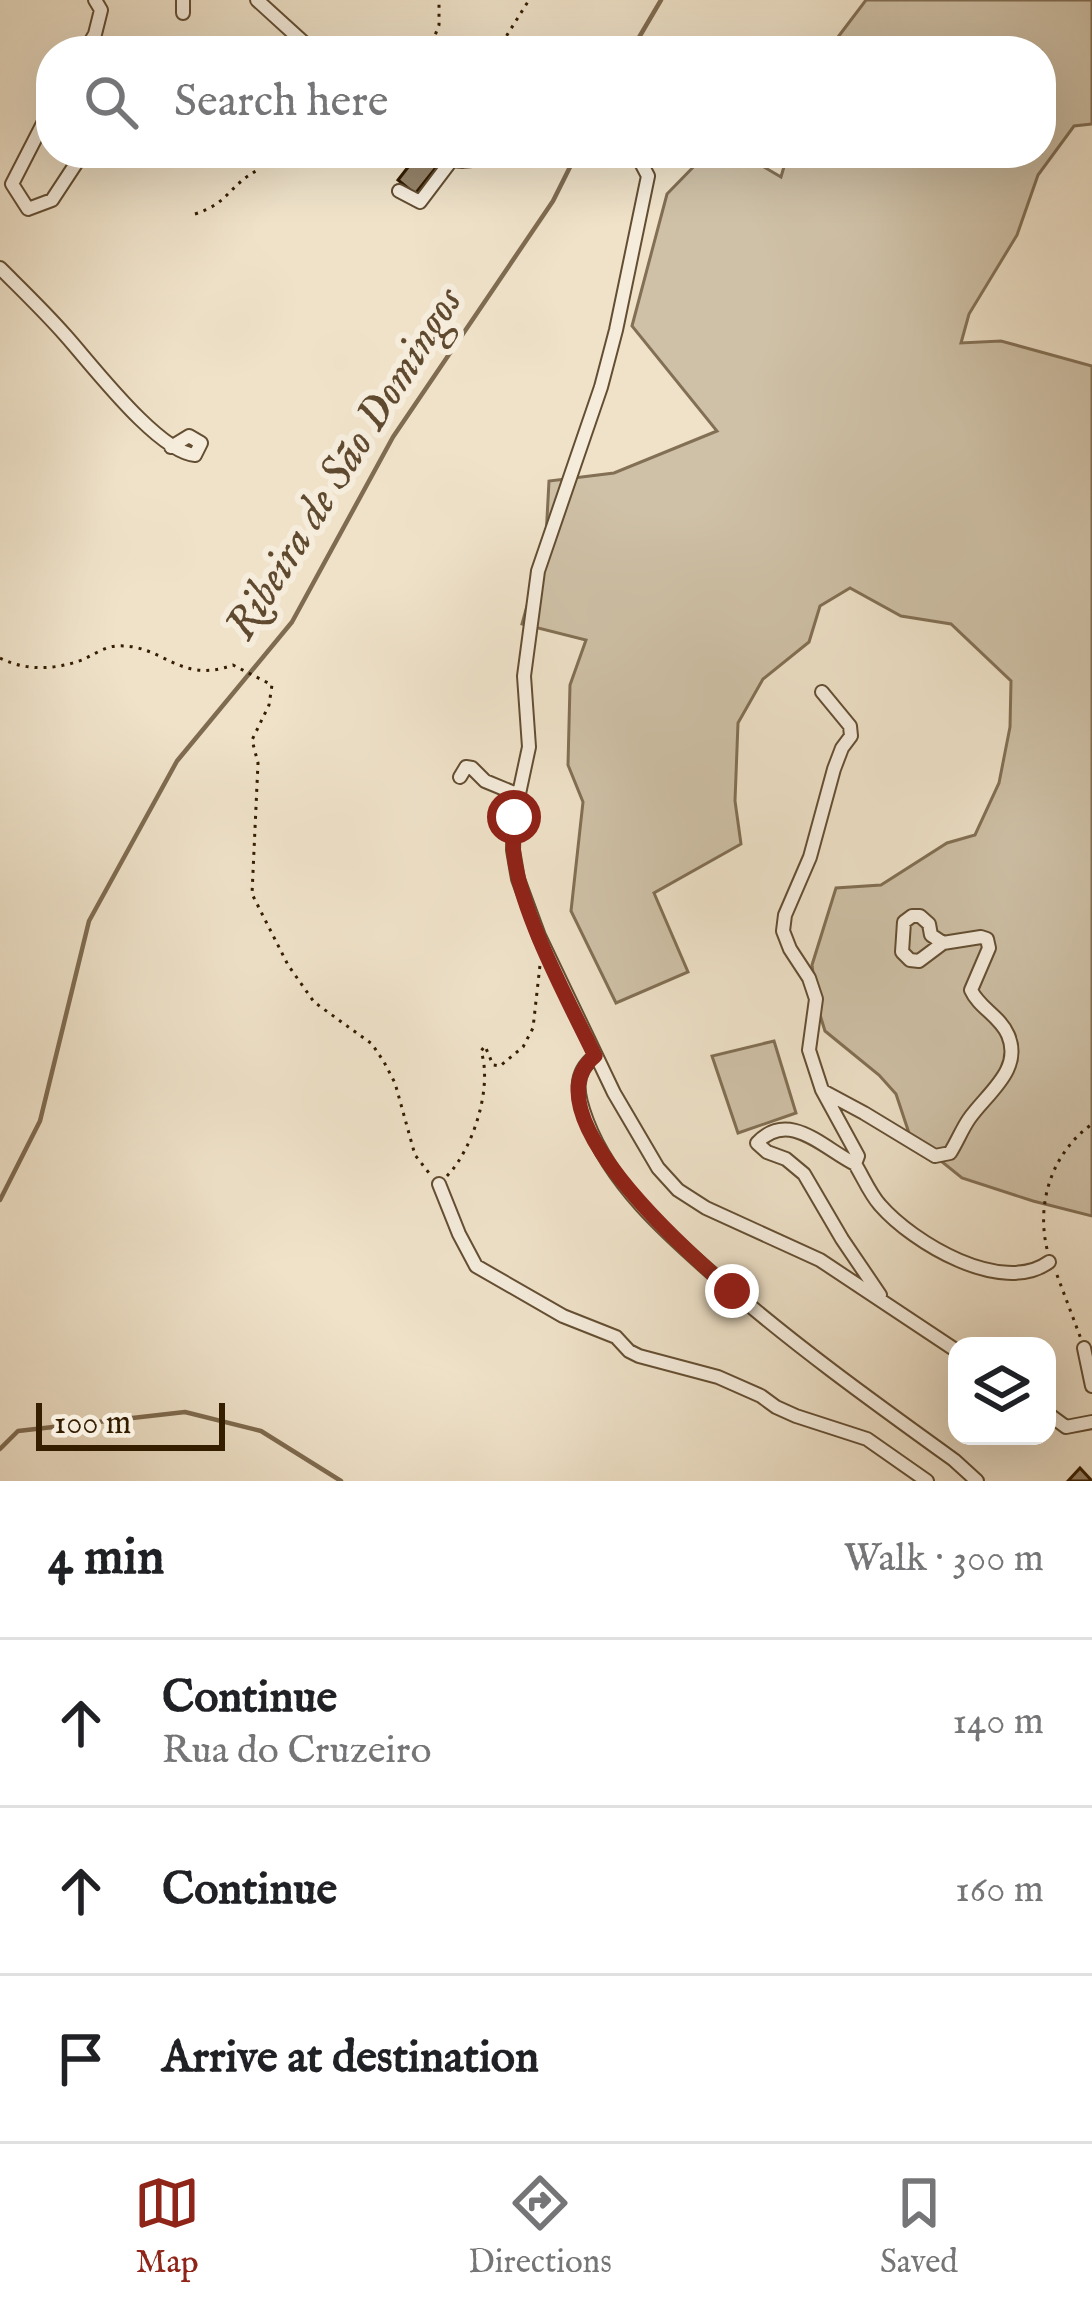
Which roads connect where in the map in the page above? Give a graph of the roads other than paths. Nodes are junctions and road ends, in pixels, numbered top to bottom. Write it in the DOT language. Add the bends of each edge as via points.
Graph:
graph roads {
  1 [pos="94,0"];
  2 [pos="257,0"];
  3 [pos="94,36"];
  4 [pos="297,36"];
  5 [pos="36,137"];
  6 [pos="73,168"];
  7 [pos="446,168"];
  8 [pos="642,168"];
  9 [pos="399,191"];
  10 [pos="0,268"];
  11 [pos="172,447"];
  12 [pos="821,692"];
  13 [pos="460,776"];
  14 [pos="519,795"];
  15 [pos="943,943"];
  16 [pos="595,1056"];
  17 [pos="822,1090"];
  18 [pos="855,1164"];
  19 [pos="436,1181"];
  20 [pos="1049,1262"];
  21 [pos="884,1301"];
  22 [pos="948,1345"];
  23 [pos="1084,1348"];
  24 [pos="1092,1386"];
  25 [pos="1056,1420"];
  26 [pos="1092,1422"];
  27 [pos="927,1481"];
  28 [pos="977,1481"];
  1 -- 3 [label="street" via="101,10"];
  2 -- 4 [label="street"];
  5 -- 6 [label="street" via="12,184 28,209 52,200"];
  7 -- 9 [label="street" via="420,202"];
  8 -- 14 [label="street" via="648,176 616,330 538,571"];
  10 -- 11 [label="street"];
  12 -- 17 [label="street" via="851,736 783,931 816,999 809,1050"];
  13 -- 14 [label="street" via="472,767 485,782"];
  14 -- 16 [label="street" via="518,879"];
  15 -- 17 [label="street" via="987,939 970,990 1011,1039 1010,1066 950,1153 935,1156"];
  16 -- 21 [label="street" via="677,1190"];
  16 -- 28 [label="street" via="579,1076 581,1106 632,1195 772,1326"];
  17 -- 18 [label="street" via="855,1147"];
  18 -- 20 [label="street" via="877,1203 938,1252 987,1271 1037,1270"];
  18 -- 21 [label="street" via="789,1127 757,1143 804,1174"];
  19 -- 27 [label="street" via="476,1266 639,1356 718,1377 796,1416 867,1439"];
  21 -- 22 [label="street"];
  23 -- 24 [label="street"];
  25 -- 26 [label="street" via="1066,1427"];
}
